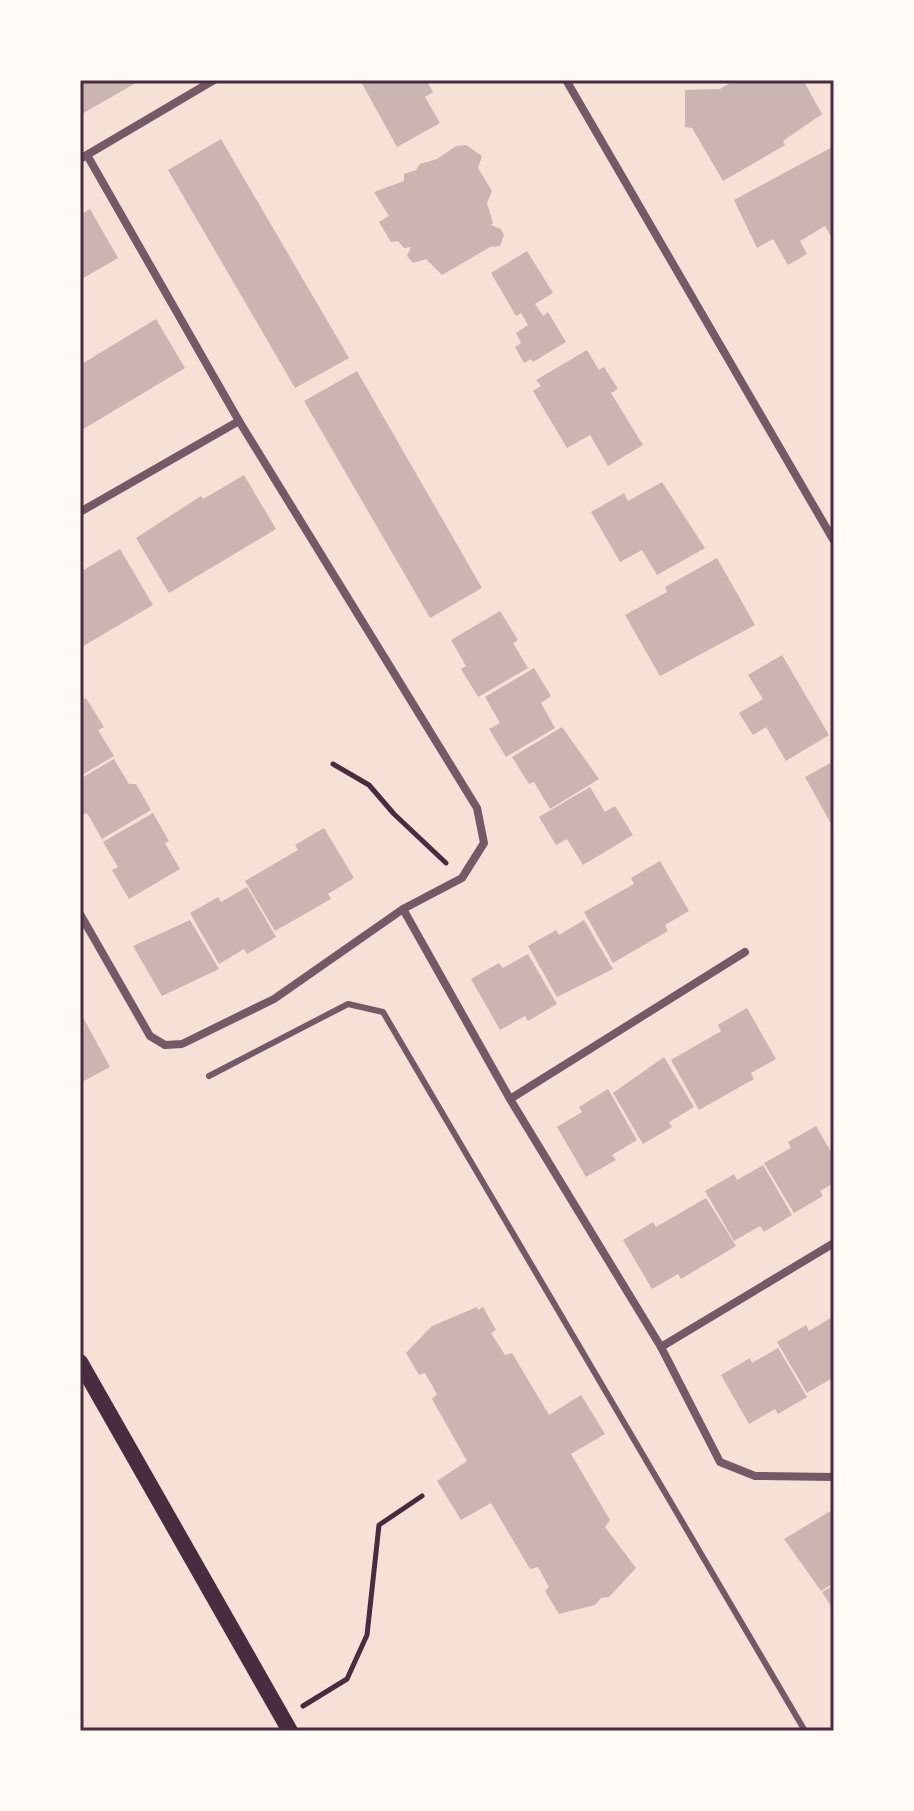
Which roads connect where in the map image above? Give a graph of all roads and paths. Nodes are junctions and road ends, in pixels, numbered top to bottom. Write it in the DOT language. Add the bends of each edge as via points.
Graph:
graph roads {
  1 [pos="214,80"];
  2 [pos="566,80"];
  3 [pos="84,157"];
  4 [pos="239,421"];
  5 [pos="80,512"];
  6 [pos="834,541"];
  7 [pos="333,764"];
  8 [pos="462,878"];
  9 [pos="403,909"];
  10 [pos="80,914"];
  11 [pos="745,952"];
  12 [pos="209,1076"];
  13 [pos="510,1099"];
  14 [pos="834,1243"];
  15 [pos="661,1347"];
  16 [pos="80,1362"];
  17 [pos="834,1477"];
  18 [pos="422,1496"];
  19 [pos="287,1725"];
  20 [pos="805,1731"];
  1 -- 3 [label="street"];
  2 -- 6 [label="street"];
  3 -- 4 [label="street"];
  4 -- 5 [label="street"];
  4 -- 8 [label="street" via="477,808 484,843"];
  7 -- 8 [label="path" via="369,785"];
  8 -- 9 [label="street"];
  9 -- 10 [label="street" via="274,999 182,1044 165,1045 150,1036"];
  9 -- 13 [label="street"];
  11 -- 13 [label="street"];
  12 -- 20 [label="lane" via="348,1004 383,1012"];
  13 -- 15 [label="street"];
  14 -- 15 [label="street"];
  15 -- 17 [label="street" via="720,1462 755,1476"];
  16 -- 19 [label="main road"];
  18 -- 19 [label="path" via="379,1525 367,1635 347,1679"];
}
